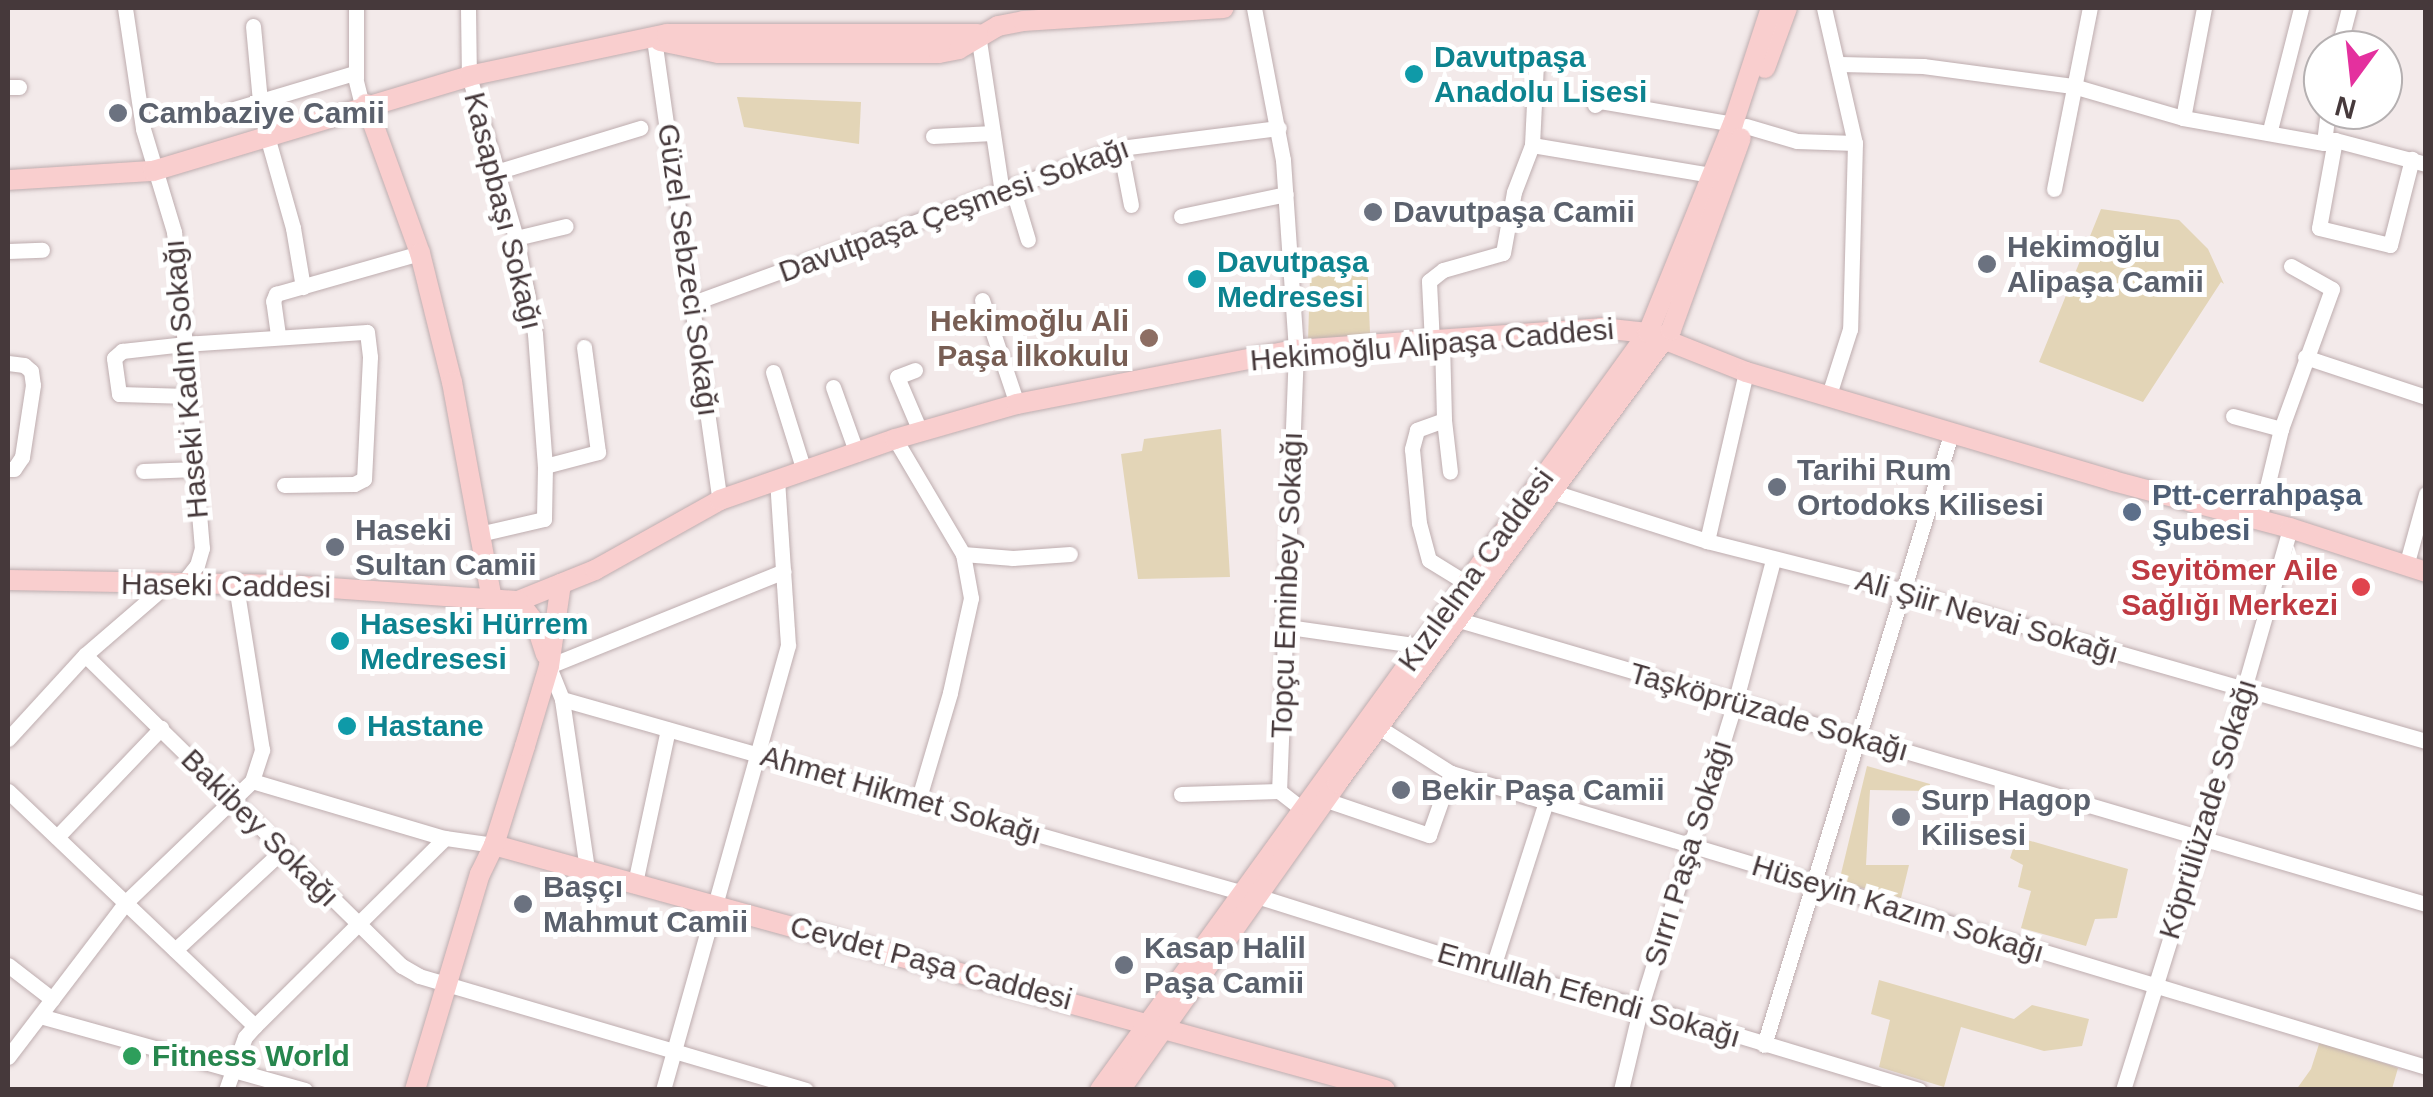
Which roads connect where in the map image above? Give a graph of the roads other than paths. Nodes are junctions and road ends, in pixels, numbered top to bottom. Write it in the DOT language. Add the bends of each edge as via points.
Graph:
graph roads {
  1 [pos="125,8"];
  2 [pos="356,8"];
  3 [pos="468,8"];
  4 [pos="1224,8"];
  5 [pos="1254,8"];
  6 [pos="1772,8"];
  7 [pos="1787,8"];
  8 [pos="1824,8"];
  9 [pos="2090,8"];
  10 [pos="2204,8"];
  11 [pos="2301,8"];
  12 [pos="253,26"];
  13 [pos="978,34"];
  14 [pos="654,39"];
  15 [pos="1536,63"];
  16 [pos="1840,64"];
  17 [pos="470,76"];
  18 [pos="356,78"];
  19 [pos="2073,86"];
  20 [pos="260,101"];
  21 [pos="1595,104"];
  22 [pos="364,105"];
  23 [pos="234,109"];
  24 [pos="2182,118"];
  25 [pos="1739,125"];
  26 [pos="640,128"];
  27 [pos="1279,128"];
  28 [pos="2270,130"];
  29 [pos="2329,130"];
  30 [pos="993,133"];
  31 [pos="267,136"];
  32 [pos="933,136"];
  33 [pos="2329,141"];
  34 [pos="1855,143"];
  35 [pos="1532,145"];
  36 [pos="1120,148"];
  37 [pos="2419,162"];
  38 [pos="153,171"];
  39 [pos="496,172"];
  40 [pos="1711,175"];
  41 [pos="8,180"];
  42 [pos="1007,189"];
  43 [pos="2054,189"];
  44 [pos="1286,194"];
  45 [pos="1131,206"];
  46 [pos="1181,216"];
  47 [pos="566,226"];
  48 [pos="516,238"];
  49 [pos="1028,240"];
  50 [pos="8,250"];
  51 [pos="42,250"];
  52 [pos="420,253"];
  53 [pos="2290,266"];
  54 [pos="303,286"];
  55 [pos="982,300"];
  56 [pos="692,302"];
  57 [pos="278,335"];
  58 [pos="1655,337"];
  59 [pos="1437,343"];
  60 [pos="184,344"];
  61 [pos="584,348"];
  62 [pos="1296,350"];
  63 [pos="2305,357"];
  64 [pos="8,363"];
  65 [pos="915,370"];
  66 [pos="773,372"];
  67 [pos="1746,372"];
  68 [pos="832,388"];
  69 [pos="1829,395"];
  70 [pos="188,396"];
  71 [pos="2426,397"];
  72 [pos="1017,404"];
  73 [pos="2233,416"];
  74 [pos="1444,420"];
  75 [pos="2281,429"];
  76 [pos="1952,431"];
  77 [pos="920,432"];
  78 [pos="894,439"];
  79 [pos="857,454"];
  80 [pos="545,466"];
  81 [pos="8,469"];
  82 [pos="196,469"];
  83 [pos="144,471"];
  84 [pos="804,471"];
  85 [pos="1450,472"];
  86 [pos="777,480"];
  87 [pos="284,484"];
  88 [pos="1550,490"];
  89 [pos="2426,494"];
  90 [pos="720,500"];
  91 [pos="2259,520"];
  92 [pos="2290,528"];
  93 [pos="479,534"];
  94 [pos="1706,542"];
  95 [pos="962,554"];
  96 [pos="1070,554"];
  97 [pos="1774,560"];
  98 [pos="2416,569"];
  99 [pos="784,571"];
  100 [pos="8,580"];
  101 [pos="174,584"];
  102 [pos="561,584"];
  103 [pos="1468,584"];
  104 [pos="236,585"];
  105 [pos="1900,590"];
  106 [pos="492,601"];
  107 [pos="518,601"];
  108 [pos="1459,620"];
  109 [pos="1288,627"];
  110 [pos="1422,646"];
  111 [pos="85,655"];
  112 [pos="548,666"];
  113 [pos="2244,690"];
  114 [pos="562,699"];
  115 [pos="1735,702"];
  116 [pos="161,728"];
  117 [pos="1380,728"];
  118 [pos="668,729"];
  119 [pos="8,739"];
  120 [pos="1860,739"];
  121 [pos="2426,741"];
  122 [pos="759,754"];
  123 [pos="1451,773"];
  124 [pos="252,782"];
  125 [pos="8,791"];
  126 [pos="1278,791"];
  127 [pos="1181,794"];
  128 [pos="231,800"];
  129 [pos="1326,800"];
  130 [pos="918,801"];
  131 [pos="1546,802"];
  132 [pos="1302,809"];
  133 [pos="56,836"];
  134 [pos="445,838"];
  135 [pos="2202,839"];
  136 [pos="494,845"];
  137 [pos="1690,845"];
  138 [pos="282,850"];
  139 [pos="587,869"];
  140 [pos="635,883"];
  141 [pos="1814,883"];
  142 [pos="1250,894"];
  143 [pos="127,901"];
  144 [pos="2426,904"];
  145 [pos="717,905"];
  146 [pos="357,925"];
  147 [pos="175,950"];
  148 [pos="8,965"];
  149 [pos="1492,970"];
  150 [pos="446,984"];
  151 [pos="2154,986"];
  152 [pos="52,999"];
  153 [pos="1641,1006"];
  154 [pos="40,1016"];
  155 [pos="1156,1024"];
  156 [pos="255,1026"];
  157 [pos="1764,1045"];
  158 [pos="674,1053"];
  159 [pos="8,1057"];
  160 [pos="2426,1067"];
  161 [pos="234,1068"];
  162 [pos="1318,1081"];
  163 [pos="773,1085"];
  164 [pos="226,1090"];
  165 [pos="304,1090"];
  166 [pos="415,1090"];
  167 [pos="663,1090"];
  168 [pos="806,1090"];
  169 [pos="1100,1090"];
  170 [pos="1120,1090"];
  171 [pos="1384,1090"];
  172 [pos="1621,1090"];
  173 [pos="1918,1090"];
  174 [pos="2123,1090"];
  1 -- 38 [label="street, Haseki Kadın Sokağı"];
  2 -- 18 [label="street"];
  3 -- 17 [label="street, Kasapbaşı Sokağı"];
  4 -- 13 [label="street" via="1023,21"];
  5 -- 27 [label="street, Topçu Eminbey Sokağı"];
  6 -- 25 [label="street, Kızılelma Caddesi"];
  7 -- 25 [label="street, Kızılelma Caddesi"];
  8 -- 16 [label="street"];
  9 -- 19 [label="street"];
  10 -- 24 [label="street"];
  11 -- 28 [label="street"];
  12 -- 20 [label="street"];
  13 -- 14 [label="street"];
  13 -- 30 [label="street"];
  14 -- 17 [label="street"];
  14 -- 56 [label="street, Güzel Sebzeci Sokağı"];
  15 -- 35 [label="street"];
  16 -- 19 [label="street" via="1923,66"];
  16 -- 34 [label="street"];
  17 -- 22 [label="street"];
  17 -- 39 [label="street, Kasapbaşı Sokağı"];
  18 -- 20 [label="street" via="354,73"];
  18 -- 22 [label="street"];
  19 -- 24 [label="street"];
  19 -- 43 [label="street"];
  20 -- 23 [label="street"];
  21 -- 25 [label="street"];
  22 -- 31 [label="street"];
  22 -- 52 [label="street"];
  24 -- 28 [label="street"];
  25 -- 34 [label="street" via="1797,142"];
  25 -- 40 [label="street, Kızılelma Caddesi"];
  25 -- 58 [label="street, Kızılelma Caddesi" via="1678,314"];
  26 -- 39 [label="street"];
  27 -- 36 [label="street, Davutpaşa Çeşmesi Sokağı"];
  27 -- 44 [label="street, Topçu Eminbey Sokağı"];
  28 -- 33 [label="street"];
  29 -- 33 [label="street"];
  30 -- 32 [label="street"];
  30 -- 42 [label="street"];
  31 -- 38 [label="street"];
  31 -- 54 [label="street"];
  33 -- 37 [label="street"];
  33 -- 37 [label="street" via="2320,228 2390,245"];
  34 -- 69 [label="street" via="1850,329"];
  35 -- 40 [label="street"];
  35 -- 59 [label="street" via="1514,192 1503,254 1443,270 1429,281"];
  36 -- 42 [label="street, Davutpaşa Çeşmesi Sokağı"];
  36 -- 45 [label="street"];
  38 -- 41 [label="street"];
  38 -- 60 [label="street, Haseki Kadın Sokağı" via="174,232"];
  39 -- 48 [label="street, Kasapbaşı Sokağı"];
  40 -- 58 [label="street, Kızılelma Caddesi"];
  42 -- 49 [label="street"];
  42 -- 56 [label="street, Davutpaşa Çeşmesi Sokağı"];
  44 -- 46 [label="street"];
  44 -- 62 [label="street, Topçu Eminbey Sokağı"];
  47 -- 48 [label="street"];
  48 -- 80 [label="street, Kasapbaşı Sokağı" via="535,334"];
  50 -- 51 [label="street"];
  52 -- 54 [label="street"];
  52 -- 93 [label="street"];
  53 -- 63 [label="street" via="2332,289"];
  54 -- 57 [label="street" via="272,301"];
  55 -- 72 [label="street"];
  56 -- 90 [label="street, Güzel Sebzeci Sokağı"];
  57 -- 60 [label="street"];
  57 -- 87 [label="street" via="367,332 370,358 364,479"];
  58 -- 59 [label="street, Hekimoğlu Alipaşa Caddesi" via="1602,328"];
  58 -- 67 [label="street, Hekimoğlu Alipaşa Caddesi"];
  58 -- 88 [label="street, Kızılelma Caddesi"];
  58 -- 103 [label="street, Kızılelma Caddesi"];
  59 -- 62 [label="street, Hekimoğlu Alipaşa Caddesi"];
  59 -- 74 [label="street"];
  60 -- 70 [label="street, Haseki Kadın Sokağı"];
  60 -- 70 [label="street" via="118,353 116,388 128,397"];
  61 -- 80 [label="street" via="598,452"];
  62 -- 72 [label="street, Hekimoğlu Alipaşa Caddesi"];
  62 -- 109 [label="street, Topçu Eminbey Sokağı"];
  63 -- 71 [label="street"];
  63 -- 75 [label="street"];
  64 -- 81 [label="street" via="24,366 33,385 22,457"];
  65 -- 77 [label="street" via="897,377"];
  66 -- 84 [label="street"];
  67 -- 69 [label="street, Hekimoğlu Alipaşa Caddesi"];
  67 -- 94 [label="street"];
  68 -- 79 [label="street"];
  69 -- 76 [label="street, Hekimoğlu Alipaşa Caddesi"];
  70 -- 82 [label="street, Haseki Kadın Sokağı"];
  72 -- 77 [label="street, Hekimoğlu Alipaşa Caddesi"];
  73 -- 75 [label="street"];
  74 -- 85 [label="street"];
  74 -- 103 [label="street" via="1414,436 1419,523 1429,560"];
  75 -- 91 [label="street"];
  76 -- 91 [label="street, Hekimoğlu Alipaşa Caddesi"];
  76 -- 105 [label="street"];
  77 -- 78 [label="street, Hekimoğlu Alipaşa Caddesi"];
  78 -- 79 [label="street, Hekimoğlu Alipaşa Caddesi"];
  78 -- 95 [label="street"];
  79 -- 84 [label="street, Hekimoğlu Alipaşa Caddesi"];
  80 -- 93 [label="street, Kasapbaşı Sokağı" via="544,519"];
  82 -- 83 [label="street"];
  82 -- 101 [label="street, Haseki Kadın Sokağı" via="202,548 197,565"];
  84 -- 86 [label="street, Hekimoğlu Alipaşa Caddesi"];
  86 -- 90 [label="street, Hekimoğlu Alipaşa Caddesi"];
  86 -- 99 [label="street"];
  88 -- 94 [label="street, Ali Şiir Nevai Sokağı"];
  88 -- 108 [label="street, Kızılelma Caddesi"];
  89 -- 98 [label="street"];
  90 -- 102 [label="street, Hekimoğlu Alipaşa Caddesi"];
  91 -- 92 [label="street, Hekimoğlu Alipaşa Caddesi"];
  92 -- 98 [label="street, Hekimoğlu Alipaşa Caddesi"];
  92 -- 113 [label="street, Köprülüzade Sokağı"];
  93 -- 106 [label="street"];
  94 -- 97 [label="street, Ali Şiir Nevai Sokağı"];
  95 -- 96 [label="street"];
  95 -- 130 [label="street" via="970,611"];
  97 -- 105 [label="street, Ali Şiir Nevai Sokağı"];
  97 -- 115 [label="street, Sırrı Paşa Sokağı"];
  99 -- 112 [label="street"];
  99 -- 122 [label="street" via="788,645"];
  100 -- 101 [label="street, Haseki Caddesi"];
  101 -- 104 [label="street, Haseki Caddesi"];
  101 -- 111 [label="street"];
  102 -- 107 [label="street, Haseki Caddesi"];
  102 -- 112 [label="street"];
  103 -- 110 [label="street, Kızılelma Caddesi"];
  104 -- 106 [label="street, Haseki Caddesi"];
  104 -- 124 [label="street" via="262,750"];
  105 -- 113 [label="street, Ali Şiir Nevai Sokağı"];
  105 -- 120 [label="street"];
  106 -- 107 [label="street, Haseki Caddesi"];
  107 -- 112 [label="street" via="536,624"];
  108 -- 115 [label="street, Taşköprüzade Sokağı"];
  108 -- 117 [label="street, Kızılelma Caddesi"];
  109 -- 110 [label="street"];
  109 -- 126 [label="street, Topçu Eminbey Sokağı"];
  110 -- 132 [label="street, Kızılelma Caddesi"];
  111 -- 116 [label="street, Bakibey Sokağı"];
  111 -- 119 [label="street"];
  112 -- 114 [label="street"];
  112 -- 136 [label="street"];
  113 -- 121 [label="street, Ali Şiir Nevai Sokağı"];
  113 -- 135 [label="street, Köprülüzade Sokağı"];
  114 -- 118 [label="street, Ahmet Hikmet Sokağı"];
  114 -- 139 [label="street"];
  115 -- 120 [label="street, Taşköprüzade Sokağı"];
  115 -- 137 [label="street, Sırrı Paşa Sokağı"];
  116 -- 128 [label="street, Bakibey Sokağı"];
  116 -- 133 [label="street"];
  117 -- 123 [label="street, Hüseyin Kazım Sokağı"];
  117 -- 129 [label="street, Kızılelma Caddesi"];
  118 -- 122 [label="street, Ahmet Hikmet Sokağı"];
  118 -- 140 [label="street"];
  120 -- 135 [label="street, Taşköprüzade Sokağı"];
  120 -- 141 [label="street"];
  122 -- 130 [label="street, Ahmet Hikmet Sokağı"];
  122 -- 145 [label="street"];
  123 -- 129 [label="street" via="1429,835"];
  123 -- 131 [label="street, Hüseyin Kazım Sokağı"];
  124 -- 128 [label="street"];
  124 -- 134 [label="street, Cevdet Paşa Caddesi"];
  125 -- 133 [label="street"];
  126 -- 127 [label="street"];
  126 -- 132 [label="street"];
  128 -- 138 [label="street, Bakibey Sokağı"];
  128 -- 143 [label="street"];
  129 -- 142 [label="street, Kızılelma Caddesi"];
  130 -- 142 [label="street, Ahmet Hikmet Sokağı"];
  131 -- 137 [label="street, Hüseyin Kazım Sokağı"];
  131 -- 149 [label="street"];
  132 -- 142 [label="street, Kızılelma Caddesi"];
  133 -- 143 [label="street"];
  134 -- 136 [label="street, Cevdet Paşa Caddesi"];
  134 -- 146 [label="street"];
  135 -- 144 [label="street, Taşköprüzade Sokağı"];
  135 -- 151 [label="street, Köprülüzade Sokağı"];
  136 -- 139 [label="street, Cevdet Paşa Caddesi"];
  136 -- 150 [label="street"];
  137 -- 141 [label="street, Hüseyin Kazım Sokağı"];
  137 -- 153 [label="street, Sırrı Paşa Sokağı"];
  138 -- 146 [label="street, Bakibey Sokağı"];
  138 -- 147 [label="street"];
  139 -- 140 [label="street, Cevdet Paşa Caddesi"];
  140 -- 145 [label="street, Cevdet Paşa Caddesi"];
  141 -- 151 [label="street, Hüseyin Kazım Sokağı"];
  141 -- 157 [label="street"];
  142 -- 149 [label="street, Emrullah Efendi Sokağı"];
  142 -- 155 [label="street, Kızılelma Caddesi"];
  143 -- 147 [label="street"];
  143 -- 152 [label="street"];
  145 -- 155 [label="street, Cevdet Paşa Caddesi"];
  145 -- 158 [label="street"];
  146 -- 150 [label="street, Bakibey Sokağı" via="402,966"];
  146 -- 156 [label="street"];
  147 -- 156 [label="street"];
  148 -- 152 [label="street"];
  149 -- 153 [label="street, Emrullah Efendi Sokağı"];
  150 -- 158 [label="street, Bakibey Sokağı"];
  150 -- 166 [label="street"];
  151 -- 160 [label="street, Hüseyin Kazım Sokağı"];
  151 -- 174 [label="street, Köprülüzade Sokağı"];
  152 -- 154 [label="street"];
  153 -- 157 [label="street, Emrullah Efendi Sokağı"];
  153 -- 172 [label="street, Sırrı Paşa Sokağı"];
  154 -- 159 [label="street"];
  154 -- 161 [label="street"];
  155 -- 162 [label="street, Cevdet Paşa Caddesi"];
  155 -- 169 [label="street, Kızılelma Caddesi"];
  155 -- 170 [label="street, Kızılelma Caddesi"];
  156 -- 161 [label="street"];
  157 -- 173 [label="street, Emrullah Efendi Sokağı"];
  158 -- 163 [label="street, Bakibey Sokağı"];
  158 -- 167 [label="street"];
  161 -- 164 [label="street"];
  161 -- 165 [label="street"];
  162 -- 171 [label="street, Cevdet Paşa Caddesi"];
  163 -- 168 [label="street, Bakibey Sokağı"];
}
